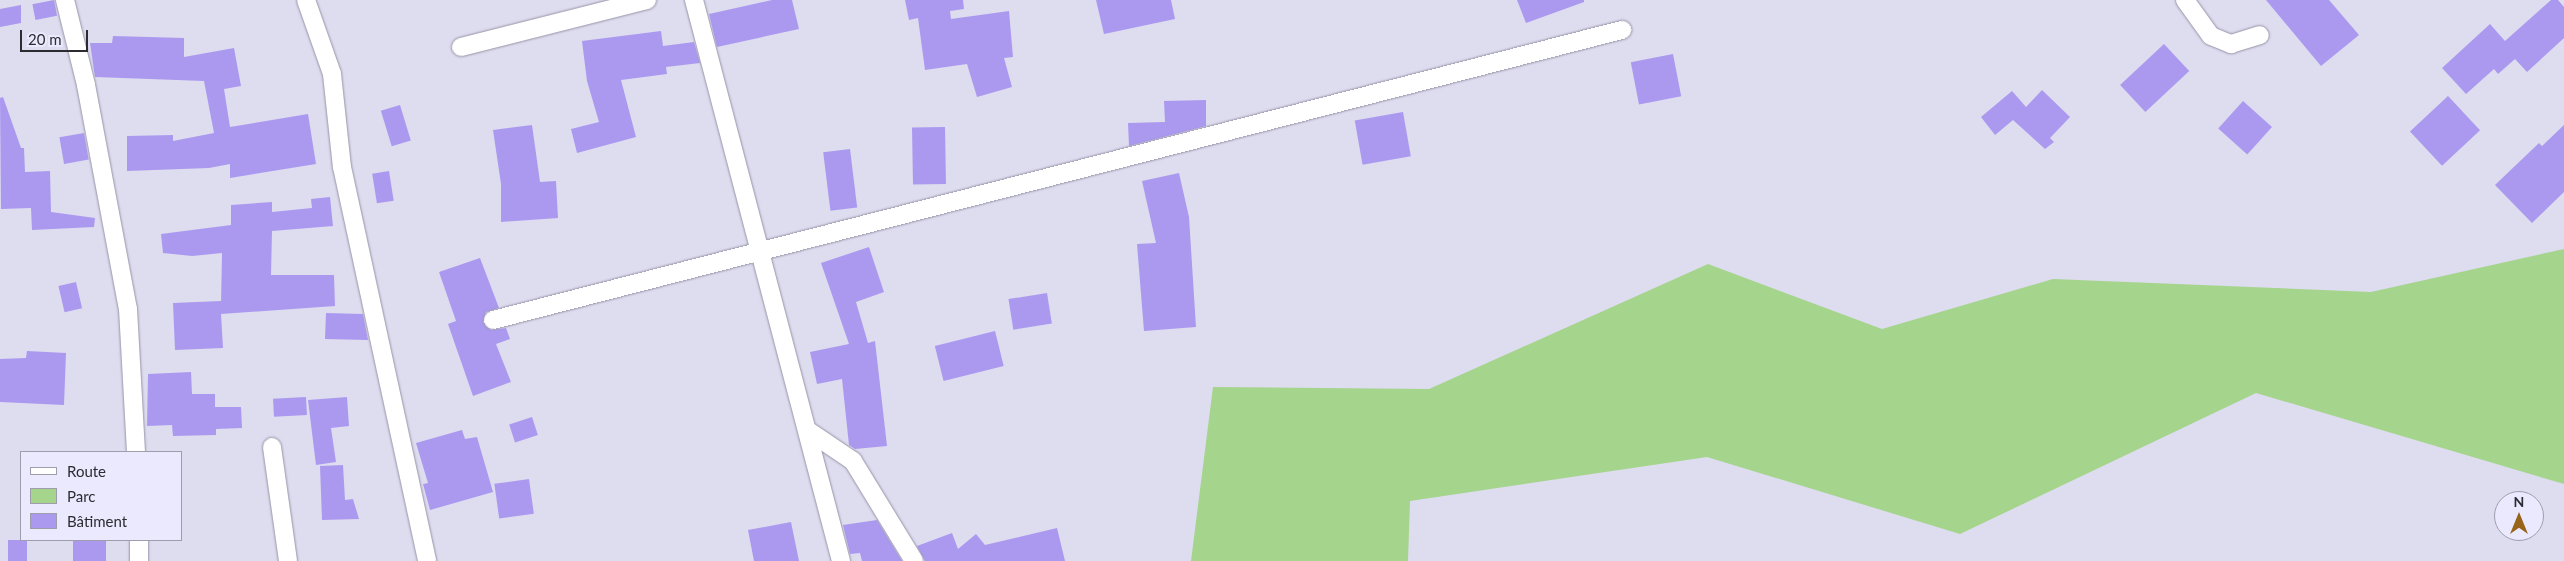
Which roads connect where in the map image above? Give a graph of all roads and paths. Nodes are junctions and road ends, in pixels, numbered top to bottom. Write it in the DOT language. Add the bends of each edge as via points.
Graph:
graph roads {
  1 [pos="65,0"];
  2 [pos="306,0"];
  3 [pos="647,0"];
  4 [pos="694,0"];
  5 [pos="2184,0"];
  6 [pos="1622,30"];
  7 [pos="2260,35"];
  8 [pos="461,47"];
  9 [pos="759,250"];
  10 [pos="493,320"];
  11 [pos="806,430"];
  12 [pos="272,447"];
  13 [pos="136,451"];
  14 [pos="139,541"];
  15 [pos="139,561"];
  16 [pos="288,561"];
  17 [pos="427,561"];
  18 [pos="841,561"];
  19 [pos="914,561"];
  1 -- 13 [label="street" via="86,85 128,309"];
  2 -- 17 [label="street" via="332,74 342,167"];
  3 -- 8 [label="street"];
  4 -- 9 [label="street"];
  5 -- 7 [label="street" via="2211,36 2231,44"];
  6 -- 9 [label="street"];
  9 -- 10 [label="street"];
  9 -- 11 [label="street"];
  11 -- 18 [label="street"];
  11 -- 19 [label="street" via="853,461"];
  12 -- 16 [label="street"];
  14 -- 15 [label="street"];
}
